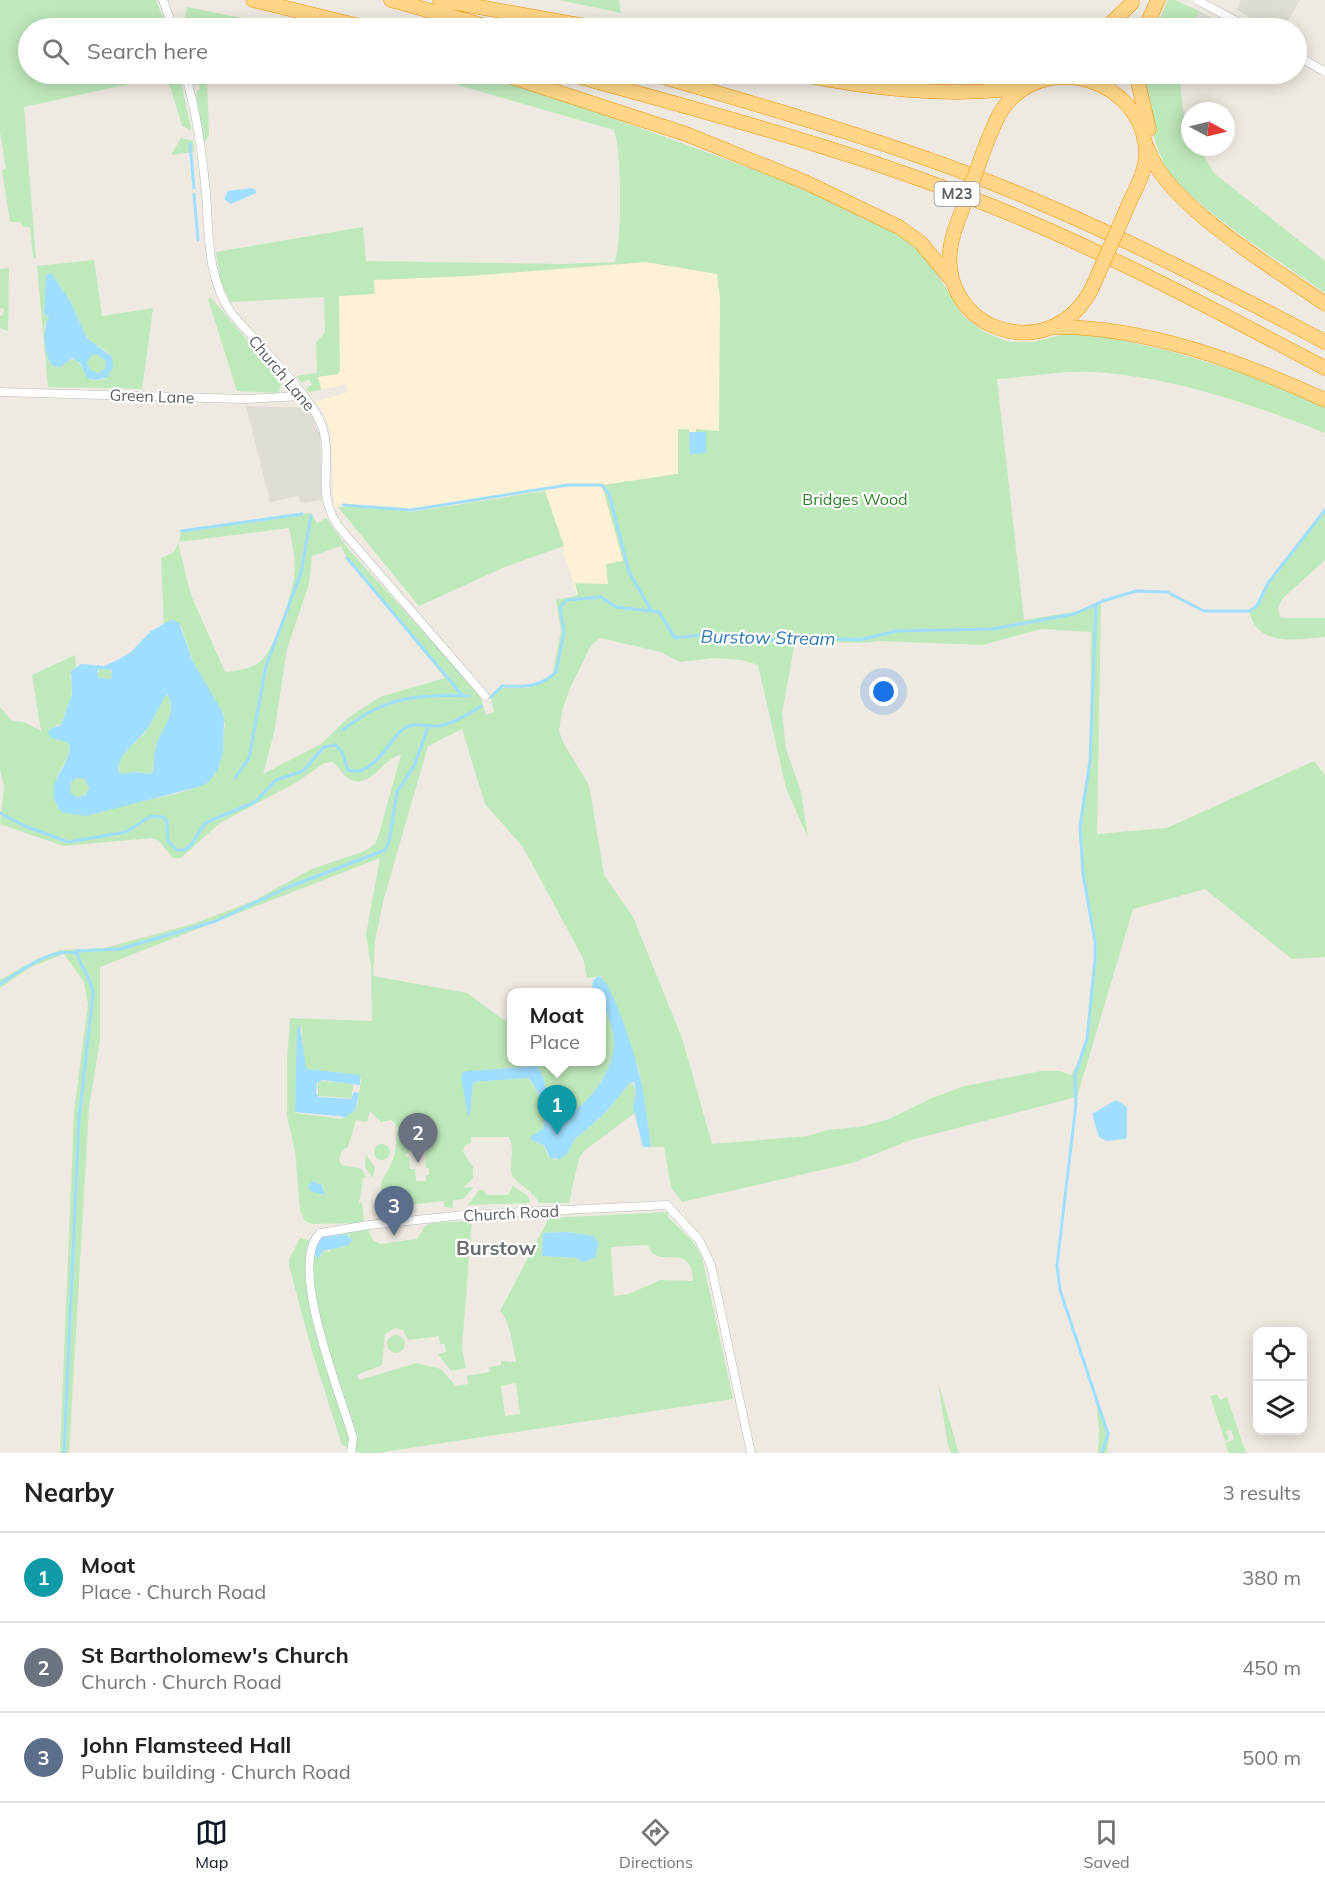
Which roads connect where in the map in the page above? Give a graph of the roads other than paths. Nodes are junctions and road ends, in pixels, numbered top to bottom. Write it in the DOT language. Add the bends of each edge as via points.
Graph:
graph roads {
  1 [pos="163,0"];
  2 [pos="253,0"];
  3 [pos="391,0"];
  4 [pos="440,0"];
  5 [pos="1158,0"];
  6 [pos="1197,0"];
  7 [pos="1133,2"];
  8 [pos="169,18"];
  9 [pos="327,18"];
  10 [pos="457,18"];
  11 [pos="540,18"];
  12 [pos="1116,18"];
  13 [pos="1123,18"];
  14 [pos="1150,18"];
  15 [pos="1230,18"];
  16 [pos="1307,62"];
  17 [pos="1325,72"];
  18 [pos="187,84"];
  19 [pos="533,84"];
  20 [pos="602,84"];
  21 [pos="687,84"];
  22 [pos="858,84"];
  23 [pos="995,84"];
  24 [pos="1024,84"];
  25 [pos="1096,84"];
  26 [pos="1130,84"];
  27 [pos="1137,84"];
  28 [pos="1131,108"];
  29 [pos="1145,141"];
  30 [pos="1170,187"];
  31 [pos="950,278"];
  32 [pos="1325,304"];
  33 [pos="1052,327"];
  34 [pos="1325,342"];
  35 [pos="1325,368"];
  36 [pos="0,392"];
  37 [pos="303,396"];
  38 [pos="1325,400"];
  39 [pos="485,696"];
  40 [pos="351,1453"];
  41 [pos="751,1453"];
  1 -- 8 [label="street"];
  2 -- 9 [label="highway"];
  3 -- 10 [label="highway"];
  4 -- 11 [label="highway"];
  5 -- 14 [label="highway"];
  6 -- 15 [label="street"];
  7 -- 12 [label="highway"];
  7 -- 13 [label="highway"];
  16 -- 17 [label="street"];
  18 -- 37 [label="street, Church Lane" via="197,125 219,291 232,314"];
  19 -- 31 [label="highway, M23" via="686,134 814,186 899,227 920,242"];
  20 -- 35 [label="highway, M23" via="845,155 1012,215 1175,289"];
  21 -- 34 [label="highway, M23" via="825,124 1036,200 1188,270"];
  22 -- 23 [label="highway, M23" via="938,91"];
  24 -- 31 [label="highway, M23, bridge" via="1000,111 987,142 954,232 948,259"];
  25 -- 28 [label="highway, M23"];
  26 -- 28 [label="highway, M23"];
  27 -- 30 [label="highway, M23"];
  28 -- 29 [label="highway, M23"];
  29 -- 30 [label="highway, M23" via="1153,165"];
  29 -- 33 [label="highway, M23, bridge" via="1143,172 1092,288 1080,307"];
  30 -- 32 [label="highway, M23" via="1217,228"];
  31 -- 33 [label="highway, M23" via="970,311 995,328 1031,333"];
  33 -- 38 [label="highway, M23" via="1138,337 1191,350"];
  36 -- 37 [label="street, Green Lane" via="244,399"];
  37 -- 39 [label="street, Church Lane" via="316,411 324,433 326,505 332,518"];
  40 -- 41 [label="street, Church Road" via="353,1437 309,1282 309,1249 320,1233 465,1215 668,1205 699,1240 711,1265"];
}
